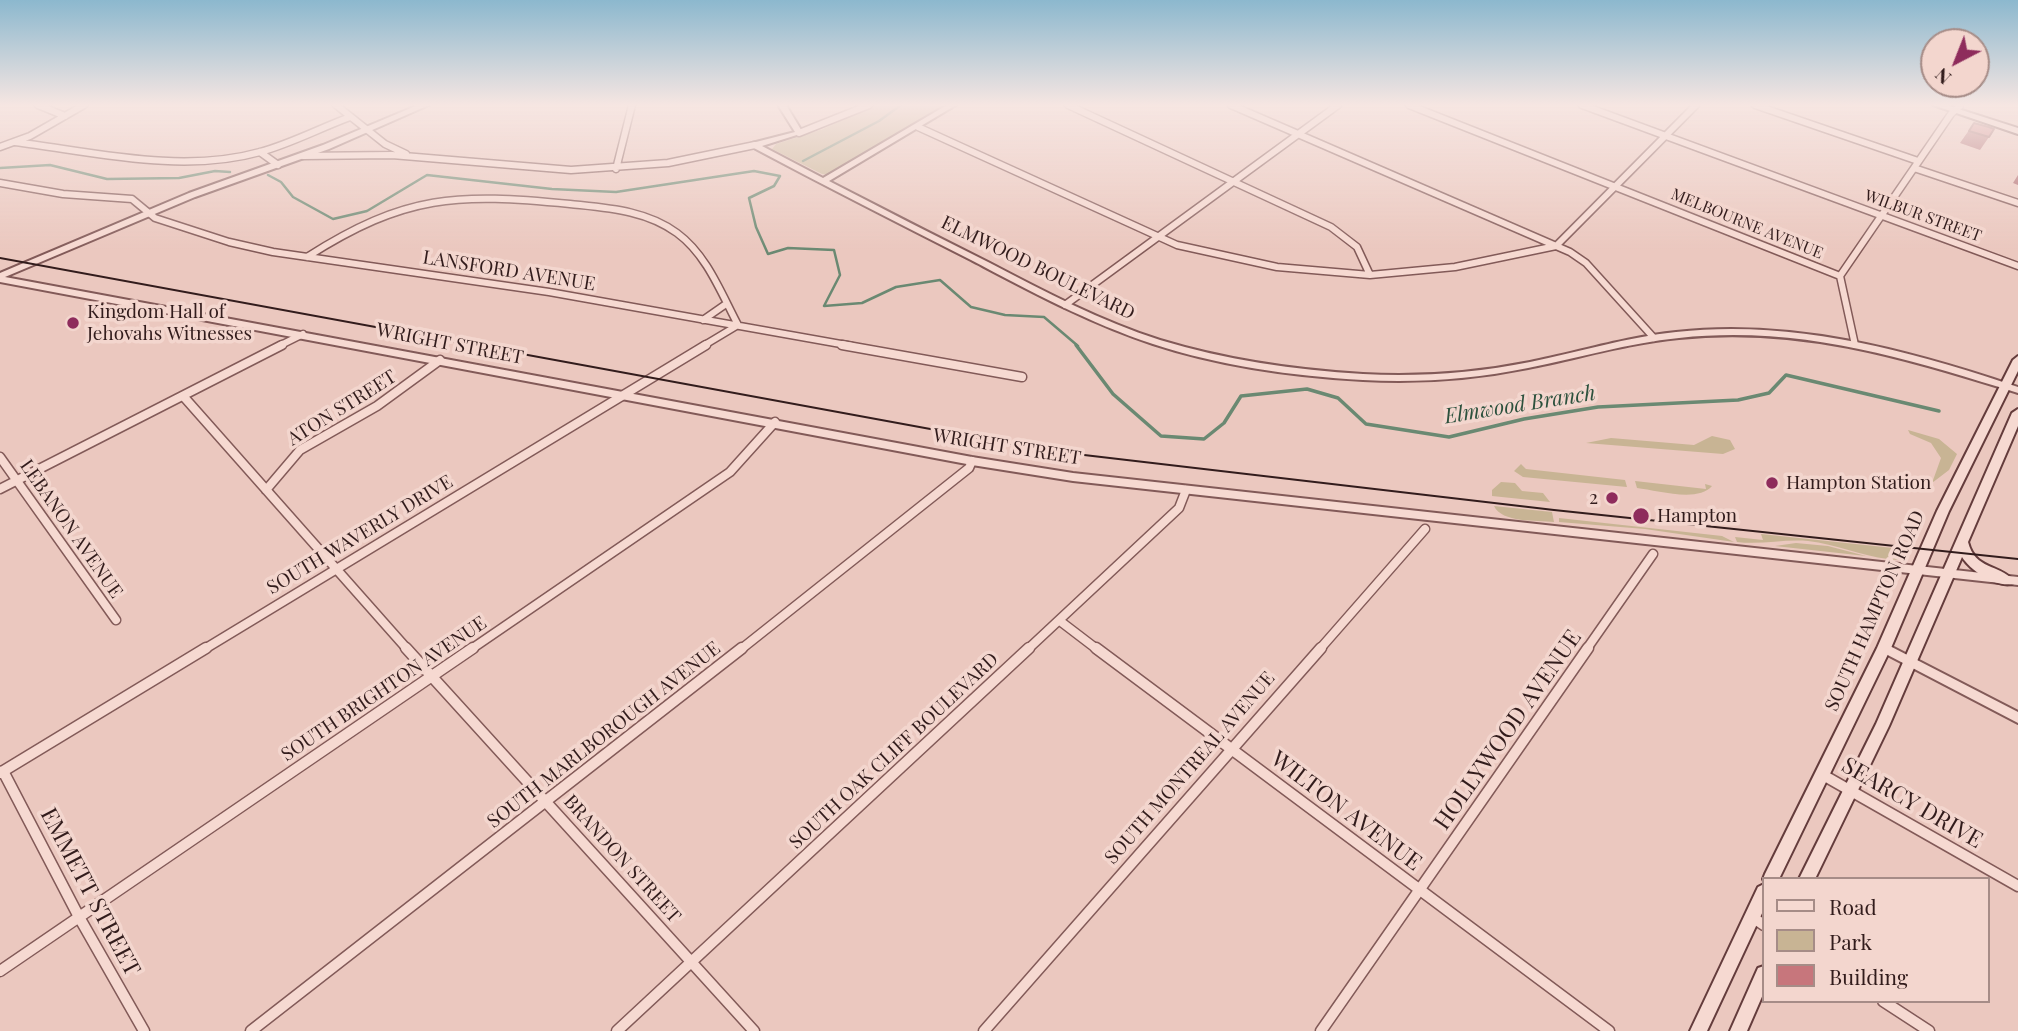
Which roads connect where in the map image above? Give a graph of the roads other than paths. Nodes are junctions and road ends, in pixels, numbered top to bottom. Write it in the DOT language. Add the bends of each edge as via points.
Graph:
graph roads {
  1 [pos="110,153"];
  2 [pos="254,153"];
  3 [pos="262,153"];
  4 [pos="310,153"];
  5 [pos="406,153"];
  6 [pos="620,153"];
  7 [pos="716,153"];
  8 [pos="771,153"];
  9 [pos="873,153"];
  10 [pos="974,153"];
  11 [pos="1171,153"];
  12 [pos="1272,153"];
  13 [pos="1342,153"];
  14 [pos="1530,153"];
  15 [pos="1650,153"];
  16 [pos="1712,153"];
  17 [pos="1886,153"];
  18 [pos="1924,153"];
  19 [pos="303,156"];
  20 [pos="415,157"];
  21 [pos="1916,164"];
  22 [pos="278,165"];
  23 [pos="616,169"];
  24 [pos="824,181"];
  25 [pos="1233,182"];
  26 [pos="0,183"];
  27 [pos="1617,188"];
  28 [pos="2018,203"];
  29 [pos="149,213"];
  30 [pos="1880,215"];
  31 [pos="1158,238"];
  32 [pos="1556,246"];
  33 [pos="307,257"];
  34 [pos="2018,266"];
  35 [pos="1370,275"];
  36 [pos="1840,276"];
  37 [pos="0,278"];
  38 [pos="726,304"];
  39 [pos="1065,305"];
  40 [pos="703,320"];
  41 [pos="737,325"];
  42 [pos="303,334"];
  43 [pos="1654,338"];
  44 [pos="1855,345"];
  45 [pos="440,360"];
  46 [pos="2018,360"];
  47 [pos="1022,377"];
  48 [pos="2006,386"];
  49 [pos="2018,390"];
  50 [pos="620,394"];
  51 [pos="184,397"];
  52 [pos="2018,413"];
  53 [pos="775,422"];
  54 [pos="1975,447"];
  55 [pos="0,457"];
  56 [pos="1997,458"];
  57 [pos="972,461"];
  58 [pos="17,481"];
  59 [pos="0,489"];
  60 [pos="1186,489"];
  61 [pos="267,490"];
  62 [pos="1424,529"];
  63 [pos="1962,541"];
  64 [pos="1653,554"];
  65 [pos="335,569"];
  66 [pos="1917,571"];
  67 [pos="1948,573"];
  68 [pos="2013,580"];
  69 [pos="116,620"];
  70 [pos="1060,621"];
  71 [pos="1884,648"];
  72 [pos="1910,663"];
  73 [pos="433,677"];
  74 [pos="2018,718"];
  75 [pos="1230,748"];
  76 [pos="2,772"];
  77 [pos="1823,775"];
  78 [pos="1850,791"];
  79 [pos="547,802"];
  80 [pos="1772,877"];
  81 [pos="1808,877"];
  82 [pos="2018,886"];
  83 [pos="1420,890"];
  84 [pos="1762,902"];
  85 [pos="79,917"];
  86 [pos="1758,921"];
  87 [pos="692,962"];
  88 [pos="0,971"];
  89 [pos="1762,978"];
  90 [pos="1886,1003"];
  91 [pos="144,1031"];
  92 [pos="251,1031"];
  93 [pos="617,1031"];
  94 [pos="754,1031"];
  95 [pos="984,1031"];
  96 [pos="1321,1031"];
  97 [pos="1609,1031"];
  98 [pos="1698,1031"];
  99 [pos="1738,1031"];
  100 [pos="1929,1031"];
  1 -- 2 [label="street" via="214,160"];
  3 -- 22 [label="street"];
  4 -- 19 [label="street"];
  5 -- 20 [label="street"];
  6 -- 23 [label="street"];
  7 -- 23 [label="street"];
  8 -- 24 [label="street, ELMWOOD BOULEVARD"];
  9 -- 24 [label="street"];
  10 -- 31 [label="street"];
  11 -- 25 [label="street"];
  12 -- 25 [label="street"];
  13 -- 32 [label="street"];
  14 -- 27 [label="street, MELBOURNE AVENUE"];
  15 -- 27 [label="street"];
  16 -- 30 [label="street, WILBUR STREET"];
  17 -- 21 [label="street"];
  18 -- 21 [label="street"];
  19 -- 20 [label="street"];
  19 -- 22 [label="street"];
  20 -- 23 [label="street" via="529,169"];
  21 -- 28 [label="street"];
  21 -- 30 [label="street"];
  22 -- 29 [label="street"];
  24 -- 39 [label="street, ELMWOOD BOULEVARD"];
  25 -- 31 [label="street"];
  25 -- 35 [label="street" via="1346,237 1364,258"];
  26 -- 29 [label="street, LANSFORD AVENUE" via="132,199"];
  27 -- 32 [label="street"];
  27 -- 36 [label="street, MELBOURNE AVENUE"];
  29 -- 33 [label="street, LANSFORD AVENUE" via="229,242"];
  29 -- 37 [label="street"];
  30 -- 34 [label="street, WILBUR STREET"];
  30 -- 36 [label="street"];
  31 -- 35 [label="street" via="1238,261"];
  31 -- 39 [label="street"];
  32 -- 35 [label="street" via="1455,267"];
  32 -- 43 [label="street" via="1586,263"];
  33 -- 38 [label="street" via="398,210 441,200 485,196 605,208 639,215 678,233"];
  33 -- 40 [label="street, LANSFORD AVENUE"];
  36 -- 44 [label="street"];
  37 -- 42 [label="street, WRIGHT STREET"];
  38 -- 40 [label="street"];
  38 -- 41 [label="street"];
  39 -- 43 [label="street, ELMWOOD BOULEVARD" via="1189,351 1289,370 1363,377 1488,372"];
  40 -- 41 [label="street, LANSFORD AVENUE"];
  41 -- 47 [label="street, LANSFORD AVENUE"];
  41 -- 50 [label="street, SOUTH WAVERLY DRIVE"];
  42 -- 45 [label="street, WRIGHT STREET"];
  42 -- 51 [label="street"];
  43 -- 44 [label="street, ELMWOOD BOULEVARD" via="1754,332"];
  44 -- 48 [label="street, ELMWOOD BOULEVARD"];
  45 -- 50 [label="street, WRIGHT STREET"];
  45 -- 61 [label="street, ATON STREET" via="377,406 300,450"];
  46 -- 48 [label="main road, SOUTH HAMPTON ROAD"];
  48 -- 49 [label="street, ELMWOOD BOULEVARD"];
  48 -- 54 [label="main road, SOUTH HAMPTON ROAD"];
  50 -- 53 [label="street, WRIGHT STREET"];
  50 -- 65 [label="street, SOUTH WAVERLY DRIVE"];
  51 -- 58 [label="street"];
  51 -- 61 [label="street, BRANDON STREET"];
  52 -- 56 [label="main road"];
  53 -- 57 [label="street, WRIGHT STREET"];
  53 -- 73 [label="street, SOUTH BRIGHTON AVENUE" via="730,472"];
  54 -- 56 [label="main road"];
  54 -- 66 [label="main road, SOUTH HAMPTON ROAD"];
  55 -- 58 [label="street, LEBANON AVENUE"];
  56 -- 63 [label="main road"];
  57 -- 60 [label="street, WRIGHT STREET"];
  57 -- 79 [label="street, SOUTH MARLBOROUGH AVENUE" via="958,477"];
  58 -- 59 [label="street"];
  58 -- 69 [label="street, LEBANON AVENUE"];
  60 -- 66 [label="street, WRIGHT STREET"];
  60 -- 70 [label="street, SOUTH OAK CLIFF BOULEVARD" via="1179,508"];
  61 -- 65 [label="street, BRANDON STREET"];
  62 -- 75 [label="street, SOUTH MONTREAL AVENUE"];
  63 -- 67 [label="main road"];
  63 -- 68 [label="main road" via="1975,565"];
  64 -- 83 [label="street, HOLLYWOOD AVENUE"];
  65 -- 73 [label="street, BRANDON STREET"];
  65 -- 76 [label="street, SOUTH WAVERLY DRIVE"];
  66 -- 67 [label="street, WRIGHT STREET"];
  66 -- 71 [label="main road, SOUTH HAMPTON ROAD"];
  67 -- 68 [label="street, WRIGHT STREET"];
  67 -- 72 [label="main road"];
  70 -- 75 [label="street, WILTON AVENUE"];
  70 -- 87 [label="street, SOUTH OAK CLIFF BOULEVARD"];
  71 -- 72 [label="street"];
  71 -- 77 [label="main road, SOUTH HAMPTON ROAD"];
  72 -- 74 [label="street"];
  72 -- 78 [label="main road"];
  73 -- 79 [label="street, BRANDON STREET"];
  73 -- 85 [label="street, SOUTH BRIGHTON AVENUE"];
  75 -- 83 [label="street, WILTON AVENUE"];
  75 -- 95 [label="street, SOUTH MONTREAL AVENUE"];
  76 -- 85 [label="street, EMMETT STREET"];
  77 -- 78 [label="street, SEARCY DRIVE"];
  77 -- 80 [label="main road, SOUTH HAMPTON ROAD"];
  78 -- 81 [label="main road"];
  78 -- 82 [label="street, SEARCY DRIVE"];
  79 -- 87 [label="street, BRANDON STREET"];
  79 -- 92 [label="street, SOUTH MARLBOROUGH AVENUE"];
  83 -- 96 [label="street, HOLLYWOOD AVENUE"];
  83 -- 97 [label="street, WILTON AVENUE"];
  84 -- 86 [label="main road"];
  85 -- 88 [label="street, SOUTH BRIGHTON AVENUE"];
  85 -- 91 [label="street, EMMETT STREET"];
  86 -- 98 [label="main road"];
  87 -- 93 [label="street, SOUTH OAK CLIFF BOULEVARD"];
  87 -- 94 [label="street, BRANDON STREET"];
  89 -- 99 [label="main road"];
  90 -- 100 [label="street"];
}
